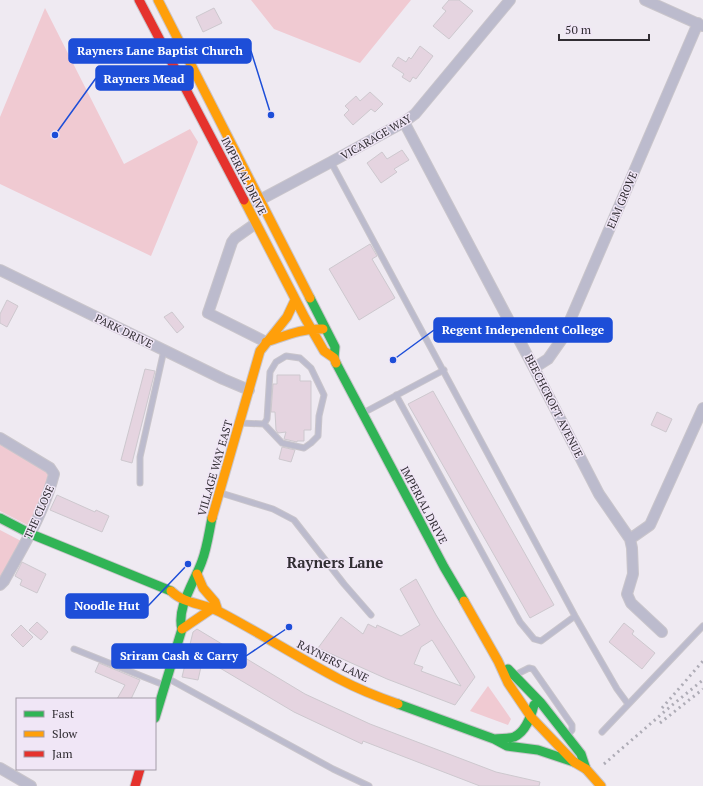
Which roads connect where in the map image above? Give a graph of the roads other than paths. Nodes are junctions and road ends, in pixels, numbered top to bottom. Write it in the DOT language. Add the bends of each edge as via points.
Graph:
graph roads {
  1 [pos="139,0"];
  2 [pos="158,0"];
  3 [pos="510,0"];
  4 [pos="645,0"];
  5 [pos="701,24"];
  6 [pos="404,122"];
  7 [pos="331,162"];
  8 [pos="260,200"];
  9 [pos="247,206"];
  10 [pos="256,224"];
  11 [pos="0,270"];
  12 [pos="295,300"];
  13 [pos="311,328"];
  14 [pos="325,329"];
  15 [pos="266,342"];
  16 [pos="164,350"];
  17 [pos="334,358"];
  18 [pos="534,368"];
  19 [pos="444,370"];
  20 [pos="249,390"];
  21 [pos="396,395"];
  22 [pos="703,408"];
  23 [pos="362,414"];
  24 [pos="240,423"];
  25 [pos="264,424"];
  26 [pos="0,438"];
  27 [pos="140,482"];
  28 [pos="220,493"];
  29 [pos="0,518"];
  30 [pos="31,534"];
  31 [pos="630,539"];
  32 [pos="197,574"];
  33 [pos="192,583"];
  34 [pos="0,585"];
  35 [pos="169,589"];
  36 [pos="185,601"];
  37 [pos="214,610"];
  38 [pos="371,615"];
  39 [pos="575,616"];
  40 [pos="703,626"];
  41 [pos="182,629"];
  42 [pos="662,632"];
  43 [pos="74,649"];
  44 [pos="498,661"];
  45 [pos="516,676"];
  46 [pos="166,681"];
  47 [pos="508,683"];
  48 [pos="532,696"];
  49 [pos="628,704"];
  50 [pos="156,715"];
  51 [pos="531,717"];
  52 [pos="602,732"];
  53 [pos="567,736"];
  54 [pos="494,739"];
  55 [pos="574,762"];
  56 [pos="0,768"];
  57 [pos="586,769"];
  58 [pos="140,770"];
  59 [pos="31,786"];
  60 [pos="136,786"];
  61 [pos="369,786"];
  62 [pos="601,786"];
  1 -- 9 [label="main road, IMPERIAL DRIVE"];
  2 -- 8 [label="main road, IMPERIAL DRIVE"];
  3 -- 6 [label="street, VICARAGE WAY" via="415,114"];
  4 -- 5 [label="street"];
  5 -- 18 [label="street, ELM GROVE" via="562,339 548,360"];
  6 -- 7 [label="street, VICARAGE WAY"];
  6 -- 18 [label="street, BEECHCROFT AVENUE"];
  7 -- 8 [label="street, VICARAGE WAY"];
  7 -- 19 [label="lane"];
  8 -- 9 [label="street, VICARAGE WAY"];
  8 -- 14 [label="main road, IMPERIAL DRIVE"];
  9 -- 10 [label="main road, IMPERIAL DRIVE"];
  10 -- 12 [label="main road, IMPERIAL DRIVE"];
  10 -- 15 [label="street" via="232,242 208,313"];
  11 -- 16 [label="street, PARK DRIVE"];
  12 -- 13 [label="main road, IMPERIAL DRIVE"];
  12 -- 15 [label="main road, VILLAGE WAY EAST" via="287,317"];
  13 -- 14 [label="main road"];
  13 -- 15 [label="main road"];
  13 -- 17 [label="main road, IMPERIAL DRIVE" via="324,351"];
  14 -- 17 [label="main road, IMPERIAL DRIVE" via="335,346"];
  15 -- 20 [label="main road, VILLAGE WAY EAST" via="260,351"];
  16 -- 20 [label="street, PARK DRIVE"];
  16 -- 27 [label="lane" via="140,457"];
  17 -- 23 [label="main road, IMPERIAL DRIVE"];
  18 -- 31 [label="street, BEECHCROFT AVENUE" via="599,494"];
  19 -- 21 [label="lane"];
  19 -- 39 [label="lane"];
  20 -- 24 [label="main road, VILLAGE WAY EAST"];
  21 -- 23 [label="lane"];
  21 -- 39 [label="lane" via="520,622 534,639 541,641"];
  22 -- 31 [label="street" via="650,525"];
  23 -- 44 [label="main road, IMPERIAL DRIVE"];
  24 -- 25 [label="lane"];
  24 -- 28 [label="main road, VILLAGE WAY EAST"];
  25 -- 25 [label="lane" via="267,419 270,372 276,362 286,356 300,358 311,368 324,395 318,436 304,448 282,443"];
  26 -- 30 [label="street, THE CLOSE" via="50,468 54,474"];
  28 -- 32 [label="main road, VILLAGE WAY EAST"];
  28 -- 38 [label="lane" via="273,509 294,520"];
  29 -- 30 [label="main road, RAYNERS LANE"];
  30 -- 34 [label="street, THE CLOSE"];
  30 -- 35 [label="main road, RAYNERS LANE"];
  31 -- 42 [label="street" via="634,574 627,594 631,604"];
  32 -- 33 [label="main road, VILLAGE WAY EAST"];
  32 -- 37 [label="main road" via="203,588 215,602"];
  33 -- 35 [label="main road"];
  33 -- 36 [label="main road, VILLAGE WAY EAST"];
  35 -- 36 [label="main road, RAYNERS LANE"];
  36 -- 37 [label="main road, RAYNERS LANE"];
  36 -- 41 [label="main road, VILLAGE WAY EAST" via="180,622"];
  37 -- 41 [label="main road"];
  37 -- 54 [label="main road, RAYNERS LANE" via="340,680 373,695"];
  39 -- 49 [label="lane"];
  40 -- 49 [label="lane"];
  41 -- 46 [label="main road, VILLAGE WAY EAST"];
  43 -- 46 [label="lane"];
  44 -- 45 [label="main road, IMPERIAL DRIVE"];
  44 -- 47 [label="main road, IMPERIAL DRIVE"];
  45 -- 47 [label="lane"];
  45 -- 48 [label="main road, IMPERIAL DRIVE"];
  45 -- 53 [label="lane" via="529,668 534,669 572,725 572,730"];
  46 -- 50 [label="main road, VILLAGE WAY EAST"];
  46 -- 61 [label="lane"];
  47 -- 51 [label="main road, IMPERIAL DRIVE"];
  48 -- 51 [label="main road" via="534,706"];
  48 -- 53 [label="main road, IMPERIAL DRIVE" via="541,703"];
  49 -- 52 [label="lane"];
  51 -- 54 [label="main road, RAYNERS LANE" via="518,734"];
  51 -- 55 [label="main road, IMPERIAL DRIVE"];
  53 -- 57 [label="main road, IMPERIAL DRIVE" via="581,754"];
  54 -- 55 [label="main road, RAYNERS LANE" via="507,746 538,750"];
  55 -- 57 [label="main road"];
  56 -- 59 [label="street"];
  57 -- 62 [label="main road"];
  58 -- 60 [label="main road"];
}
